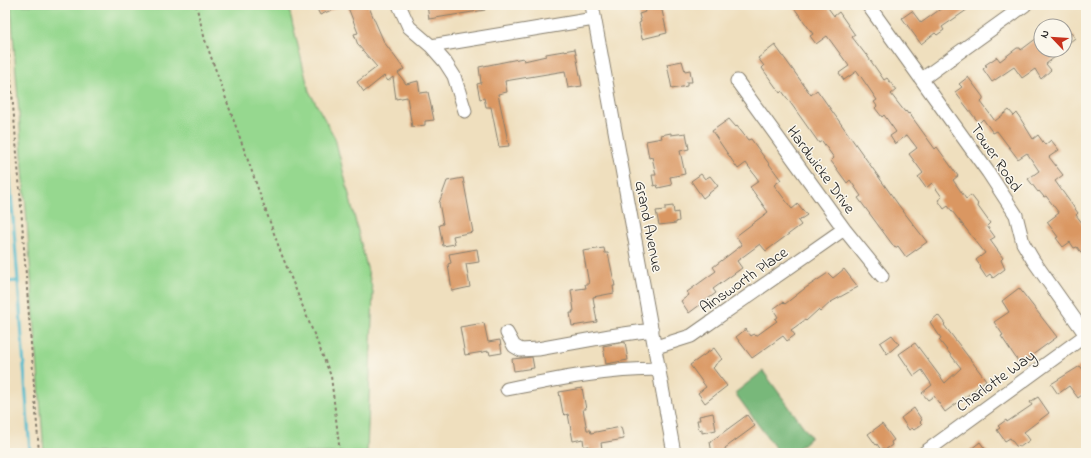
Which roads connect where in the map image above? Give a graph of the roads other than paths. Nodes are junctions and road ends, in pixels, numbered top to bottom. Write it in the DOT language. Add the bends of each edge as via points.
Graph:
graph roads {
  1 [pos="399,5"];
  2 [pos="592,5"];
  3 [pos="868,5"];
  4 [pos="1024,5"];
  5 [pos="594,18"];
  6 [pos="431,46"];
  7 [pos="922,79"];
  8 [pos="737,81"];
  9 [pos="465,112"];
  10 [pos="844,229"];
  11 [pos="882,276"];
  12 [pos="652,330"];
  13 [pos="507,333"];
  14 [pos="1086,335"];
  15 [pos="656,346"];
  16 [pos="659,369"];
  17 [pos="507,389"];
  18 [pos="674,453"];
  19 [pos="924,453"];
  1 -- 6 [label="street" via="409,27"];
  2 -- 5 [label="street, Grand Avenue"];
  3 -- 7 [label="street, Tower Road"];
  4 -- 7 [label="street"];
  5 -- 6 [label="street"];
  5 -- 12 [label="street, Grand Avenue"];
  6 -- 9 [label="street" via="454,76"];
  7 -- 14 [label="street, Tower Road" via="1016,215 1023,243"];
  8 -- 10 [label="street, Hardwicke Drive"];
  10 -- 11 [label="street, Hardwicke Drive"];
  10 -- 15 [label="street, Ainsworth Place" via="691,336"];
  12 -- 13 [label="street" via="521,350 514,346"];
  12 -- 15 [label="street, Grand Avenue"];
  14 -- 19 [label="street, Charlotte Way"];
  15 -- 16 [label="street, Grand Avenue"];
  16 -- 17 [label="street" via="571,376"];
  16 -- 18 [label="street, Grand Avenue"];
}
